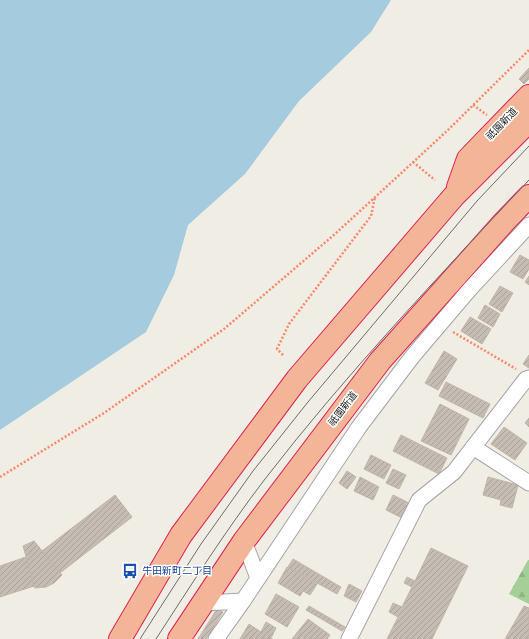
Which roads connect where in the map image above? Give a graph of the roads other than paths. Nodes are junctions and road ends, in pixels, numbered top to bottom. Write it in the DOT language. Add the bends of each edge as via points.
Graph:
graph roads {
  1 [pos="529,96"];
  2 [pos="529,121"];
  3 [pos="454,196"];
  4 [pos="529,196"];
  5 [pos="529,225"];
  6 [pos="380,361"];
  7 [pos="528,379"];
  8 [pos="392,383"];
  9 [pos="473,447"];
  10 [pos="529,484"];
  11 [pos="244,541"];
  12 [pos="258,578"];
  13 [pos="243,601"];
  14 [pos="203,602"];
  15 [pos="350,638"];
  16 [pos="120,639"];
  17 [pos="179,639"];
  18 [pos="216,639"];
  1 -- 3 [label="highway, 祇園新道" via="468,159"];
  2 -- 3 [label="highway, 祇園新道"];
  3 -- 16 [label="highway, 祇園新道" via="298,379 181,535"];
  4 -- 6 [label="highway, 祇園新道"];
  5 -- 8 [label="street" via="469,290"];
  6 -- 8 [label="street"];
  6 -- 11 [label="highway, 祇園新道"];
  7 -- 9 [label="street"];
  8 -- 12 [label="street" via="359,427"];
  9 -- 10 [label="street"];
  9 -- 15 [label="street" via="454,472 419,500"];
  11 -- 12 [label="street"];
  11 -- 14 [label="highway, 祇園新道"];
  12 -- 13 [label="street"];
  13 -- 14 [label="street"];
  13 -- 18 [label="street"];
  14 -- 17 [label="highway, 祇園新道"];
}
